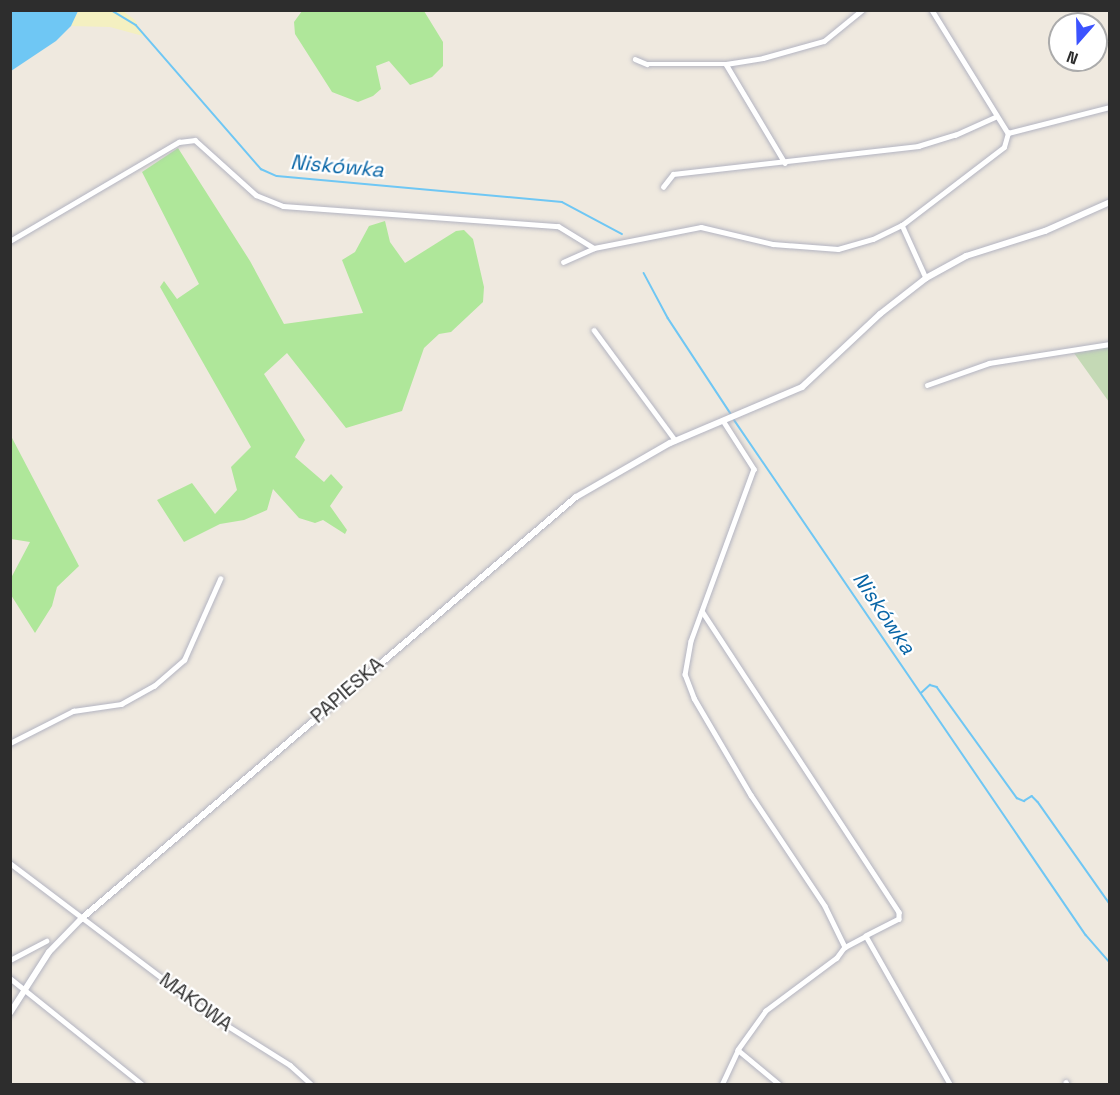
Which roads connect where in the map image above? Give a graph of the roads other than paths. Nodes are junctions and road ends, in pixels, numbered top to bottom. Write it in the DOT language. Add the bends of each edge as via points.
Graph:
graph roads {
  1 [pos="862,10"];
  2 [pos="932,10"];
  3 [pos="635,59"];
  4 [pos="726,64"];
  5 [pos="1110,107"];
  6 [pos="995,117"];
  7 [pos="1008,133"];
  8 [pos="785,162"];
  9 [pos="663,187"];
  10 [pos="1110,202"];
  11 [pos="902,225"];
  12 [pos="10,241"];
  13 [pos="594,248"];
  14 [pos="563,262"];
  15 [pos="926,278"];
  16 [pos="594,330"];
  17 [pos="1110,344"];
  18 [pos="927,385"];
  19 [pos="725,422"];
  20 [pos="675,440"];
  21 [pos="220,579"];
  22 [pos="702,612"];
  23 [pos="10,743"];
  24 [pos="10,863"];
  25 [pos="81,919"];
  26 [pos="866,936"];
  27 [pos="45,941"];
  28 [pos="845,947"];
  29 [pos="10,960"];
  30 [pos="10,978"];
  31 [pos="24,991"];
  32 [pos="10,1013"];
  33 [pos="738,1050"];
  34 [pos="142,1084"];
  35 [pos="311,1084"];
  36 [pos="722,1084"];
  37 [pos="779,1084"];
  38 [pos="950,1084"];
  1 -- 4 [label="street" via="824,41"];
  2 -- 6 [label="street"];
  3 -- 4 [label="street" via="648,64"];
  4 -- 8 [label="street"];
  5 -- 7 [label="street"];
  6 -- 7 [label="street"];
  6 -- 8 [label="street" via="918,146"];
  7 -- 11 [label="street" via="1004,147"];
  8 -- 9 [label="street" via="674,174"];
  10 -- 15 [label="street, PAPIESKA" via="1045,231 966,256"];
  11 -- 13 [label="street" via="838,249 773,243 701,227 620,246"];
  11 -- 15 [label="street"];
  12 -- 13 [label="street" via="179,142 195,140 256,195 283,206 558,226"];
  13 -- 14 [label="street"];
  15 -- 19 [label="street, PAPIESKA" via="880,314 812,380 789,395"];
  16 -- 20 [label="street"];
  17 -- 18 [label="street" via="989,363"];
  19 -- 20 [label="street, PAPIESKA"];
  19 -- 22 [label="street" via="754,469"];
  20 -- 25 [label="street, PAPIESKA" via="616,471 553,516"];
  21 -- 23 [label="street" via="183,660 154,686 121,704 74,711"];
  22 -- 26 [label="street" via="899,912 898,919"];
  22 -- 28 [label="street" via="684,664 690,691 751,795 833,919"];
  24 -- 25 [label="street, MAKOWA"];
  25 -- 31 [label="street, PAPIESKA" via="49,952"];
  25 -- 35 [label="street, MAKOWA" via="213,1016 290,1065"];
  26 -- 28 [label="street"];
  26 -- 38 [label="street"];
  27 -- 29 [label="street"];
  28 -- 33 [label="street" via="837,958 766,1011"];
  30 -- 31 [label="street"];
  31 -- 32 [label="street, PAPIESKA"];
  31 -- 34 [label="street"];
  33 -- 36 [label="street"];
  33 -- 37 [label="street"];
}
